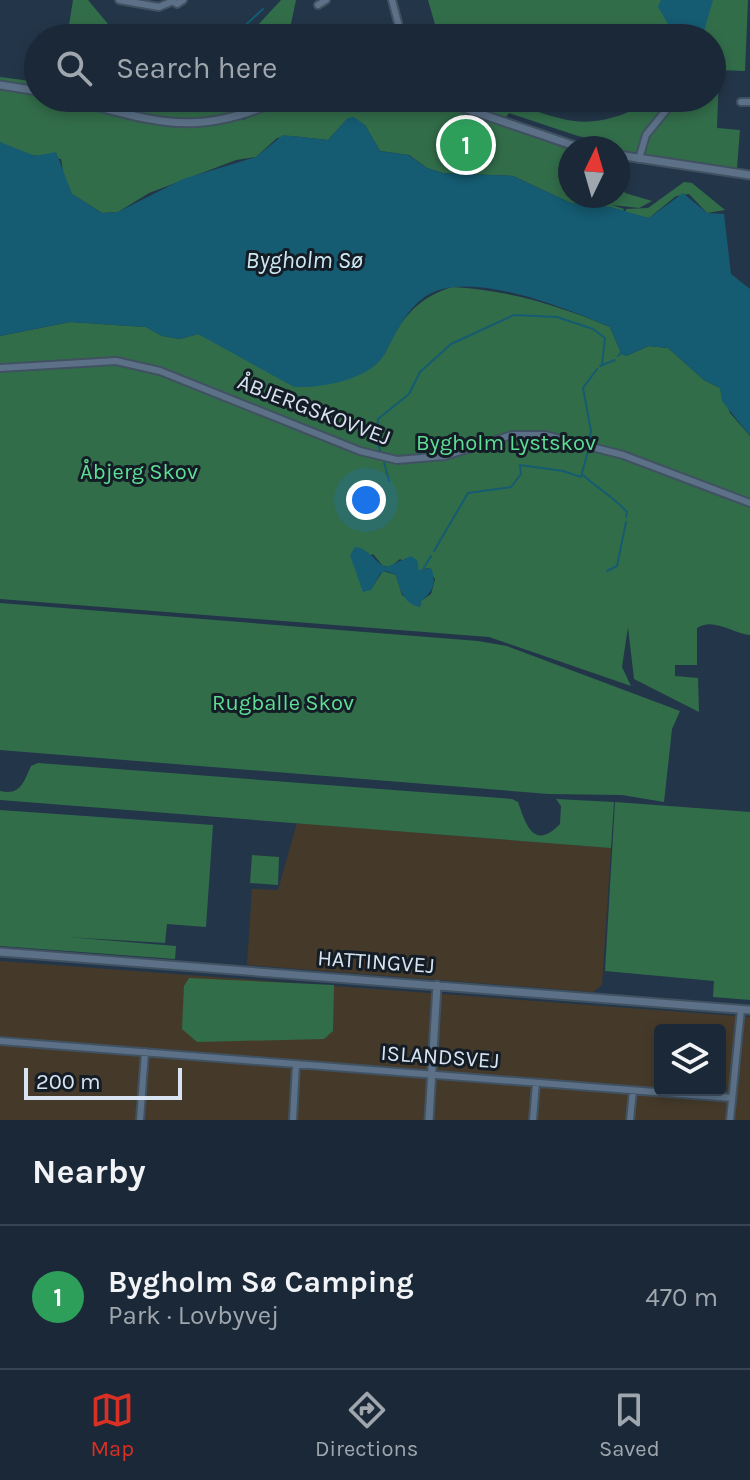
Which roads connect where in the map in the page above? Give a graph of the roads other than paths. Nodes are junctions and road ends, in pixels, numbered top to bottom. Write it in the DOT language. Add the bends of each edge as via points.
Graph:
graph roads {
  1 [pos="119,0"];
  2 [pos="183,0"];
  3 [pos="326,0"];
  4 [pos="392,0"];
  5 [pos="171,1"];
  6 [pos="318,5"];
  7 [pos="398,24"];
  8 [pos="0,85"];
  9 [pos="24,89"];
  10 [pos="741,102"];
  11 [pos="750,102"];
  12 [pos="120,112"];
  13 [pos="254,112"];
  14 [pos="475,112"];
  15 [pos="665,112"];
  16 [pos="558,140"];
  17 [pos="630,157"];
  18 [pos="639,159"];
  19 [pos="750,175"];
  20 [pos="0,368"];
  21 [pos="750,503"];
  22 [pos="0,952"];
  23 [pos="437,985"];
  24 [pos="746,1009"];
  25 [pos="0,1041"];
  26 [pos="145,1052"];
  27 [pos="296,1064"];
  28 [pos="431,1075"];
  29 [pos="536,1083"];
  30 [pos="633,1091"];
  31 [pos="732,1098"];
  32 [pos="140,1120"];
  33 [pos="293,1120"];
  34 [pos="429,1120"];
  35 [pos="533,1120"];
  36 [pos="630,1120"];
  37 [pos="730,1120"];
  1 -- 5 [label="street" via="159,7"];
  2 -- 5 [label="street"];
  3 -- 6 [label="street"];
  4 -- 7 [label="street"];
  8 -- 9 [label="street"];
  10 -- 11 [label="street"];
  12 -- 13 [label="street" via="192,124"];
  14 -- 16 [label="street"];
  15 -- 18 [label="street" via="646,135"];
  17 -- 18 [label="street"];
  18 -- 19 [label="street"];
  20 -- 21 [label="street, ÅBJERGSKOVVEJ" via="116,361 187,381 360,451 397,460 445,456 512,435 545,435 623,455"];
  22 -- 23 [label="street, HATTINGVEJ"];
  23 -- 24 [label="street, HATTINGVEJ"];
  23 -- 28 [label="street"];
  24 -- 31 [label="street"];
  25 -- 26 [label="street, ISLANDSVEJ"];
  26 -- 27 [label="street, ISLANDSVEJ"];
  26 -- 32 [label="street"];
  27 -- 28 [label="street, ISLANDSVEJ"];
  27 -- 33 [label="street"];
  28 -- 29 [label="street, ISLANDSVEJ"];
  28 -- 34 [label="street"];
  29 -- 30 [label="street, ISLANDSVEJ"];
  29 -- 35 [label="street"];
  30 -- 31 [label="street, ISLANDSVEJ"];
  30 -- 36 [label="street"];
  31 -- 37 [label="street"];
}
